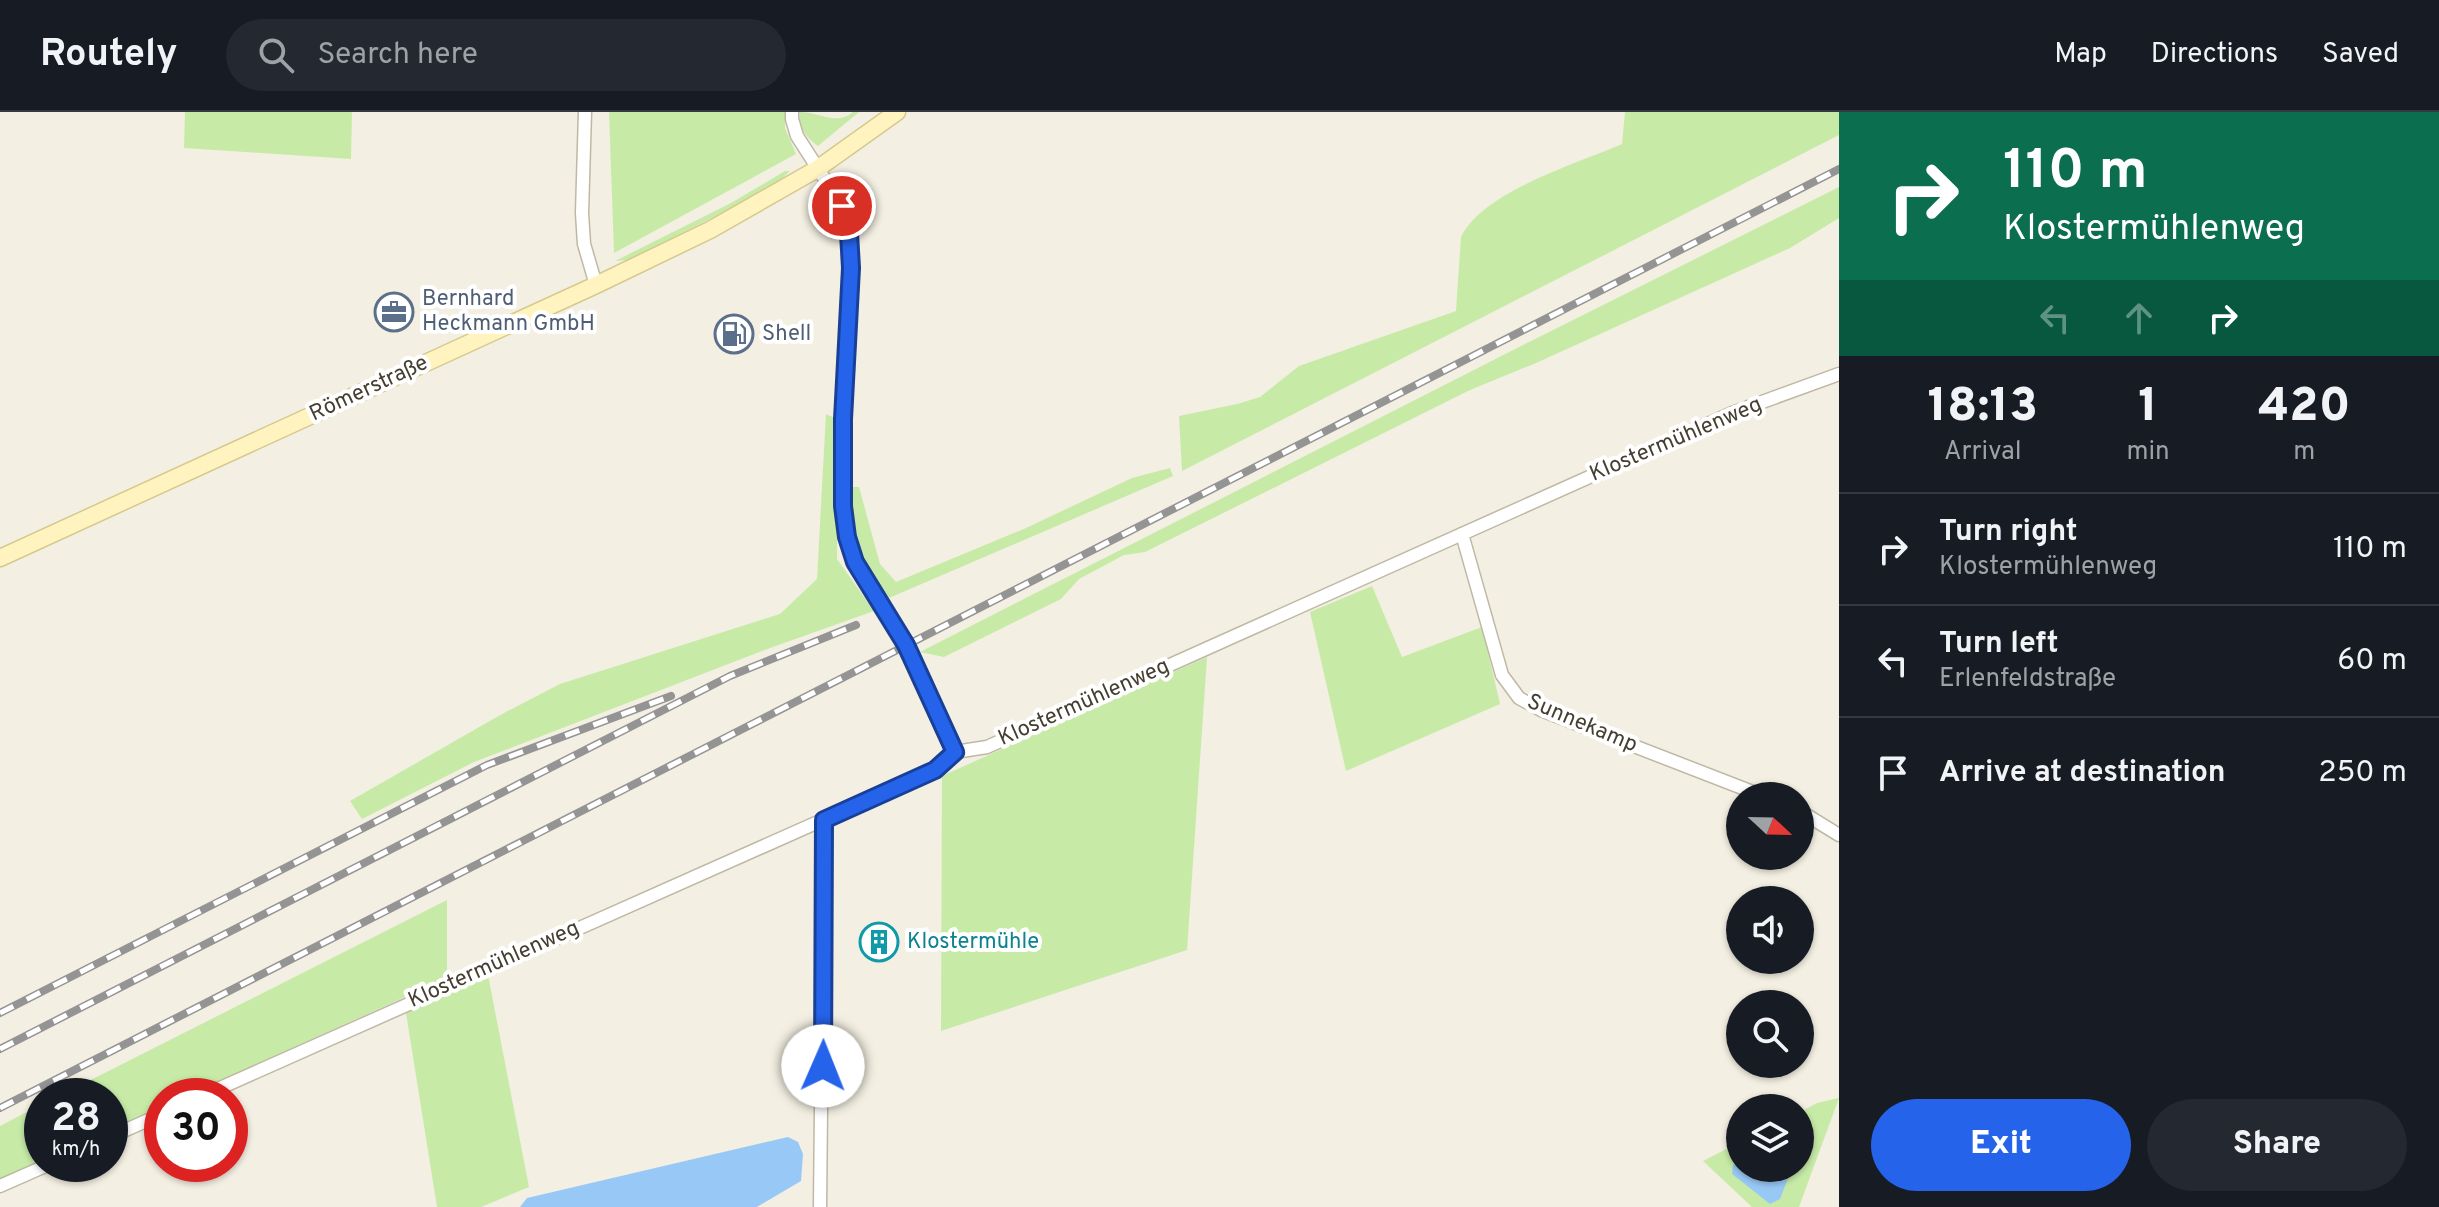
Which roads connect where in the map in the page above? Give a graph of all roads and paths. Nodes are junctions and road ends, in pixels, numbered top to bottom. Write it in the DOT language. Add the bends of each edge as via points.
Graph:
graph roads {
  1 [pos="585,112"];
  2 [pos="792,112"];
  3 [pos="897,112"];
  4 [pos="817,169"];
  5 [pos="596,285"];
  6 [pos="1839,374"];
  7 [pos="1462,534"];
  8 [pos="0,558"];
  9 [pos="955,752"];
  10 [pos="1727,782"];
  11 [pos="824,820"];
  12 [pos="1814,820"];
  13 [pos="1839,835"];
  14 [pos="243,1078"];
  15 [pos="24,1175"];
  16 [pos="0,1186"];
  17 [pos="820,1207"];
  1 -- 5 [label="street" via="582,213"];
  2 -- 4 [label="street" via="797,136"];
  3 -- 4 [label="main road, Römerstraße"];
  4 -- 5 [label="main road, Römerstraße" via="710,230"];
  4 -- 9 [label="street" via="842,206 849,233 843,448 847,537 855,562 906,645"];
  5 -- 8 [label="main road, Römerstraße"];
  6 -- 7 [label="street, Klostermühlenweg" via="1732,413"];
  7 -- 9 [label="street, Klostermühlenweg" via="987,747"];
  7 -- 10 [label="street, Sunnekamp" via="1502,675 1519,698"];
  9 -- 11 [label="street, Klostermühlenweg" via="935,770"];
  11 -- 14 [label="street, Klostermühlenweg"];
  11 -- 17 [label="street"];
  12 -- 13 [label="street"];
  15 -- 16 [label="street"];
}
